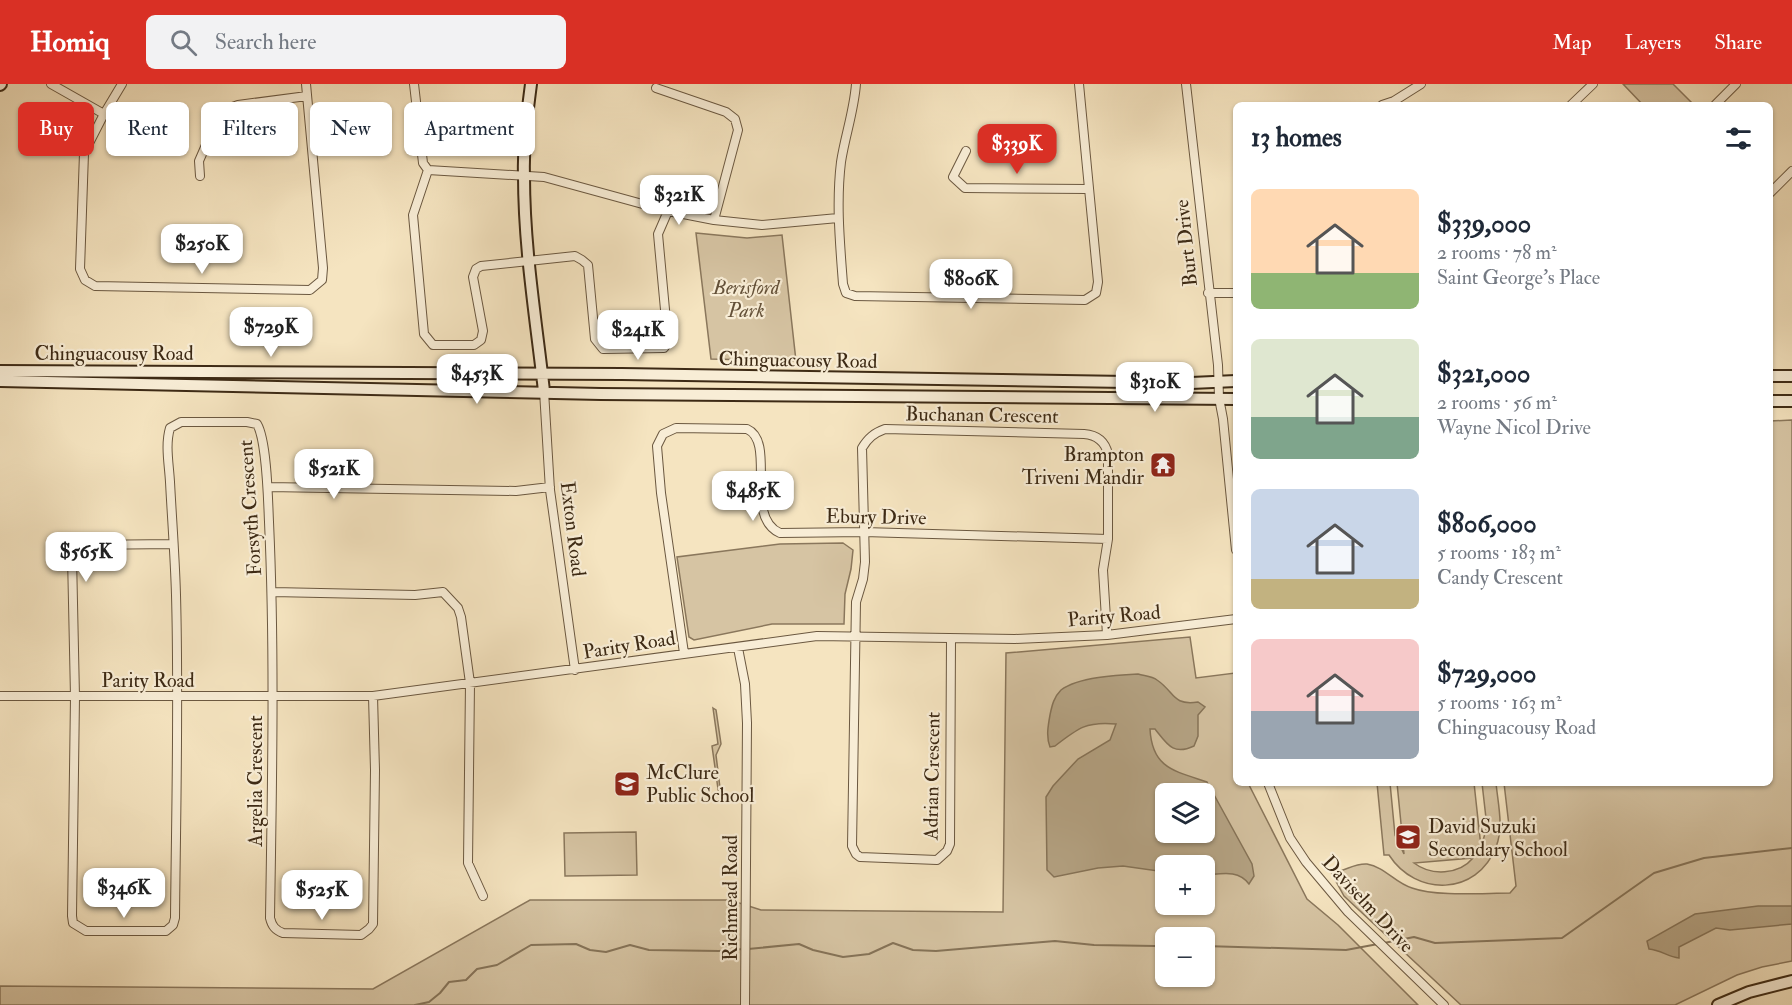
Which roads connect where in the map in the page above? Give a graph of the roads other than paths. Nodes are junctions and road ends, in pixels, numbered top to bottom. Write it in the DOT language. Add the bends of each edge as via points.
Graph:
graph roads {
  1 [pos="51,84"];
  2 [pos="122,84"];
  3 [pos="306,84"];
  4 [pos="414,84"];
  5 [pos="531,84"];
  6 [pos="856,84"];
  7 [pos="1079,84"];
  8 [pos="1185,84"];
  9 [pos="1421,84"];
  10 [pos="1593,84"];
  11 [pos="1736,84"];
  12 [pos="656,88"];
  13 [pos="307,96"];
  14 [pos="1395,102"];
  15 [pos="1574,102"];
  16 [pos="1718,102"];
  17 [pos="104,114"];
  18 [pos="966,151"];
  19 [pos="428,170"];
  20 [pos="1792,173"];
  21 [pos="200,176"];
  22 [pos="524,176"];
  23 [pos="1087,189"];
  24 [pos="1773,190"];
  25 [pos="668,211"];
  26 [pos="838,219"];
  27 [pos="714,220"];
  28 [pos="528,260"];
  29 [pos="1233,292"];
  30 [pos="1208,293"];
  31 [pos="0,371"];
  32 [pos="542,374"];
  33 [pos="1773,376"];
  34 [pos="1792,376"];
  35 [pos="0,381"];
  36 [pos="1233,381"];
  37 [pos="1218,383"];
  38 [pos="544,392"];
  39 [pos="1219,398"];
  40 [pos="1233,399"];
  41 [pos="1773,401"];
  42 [pos="1792,401"];
  43 [pos="268,487"];
  44 [pos="550,488"];
  45 [pos="1233,520"];
  46 [pos="864,532"];
  47 [pos="1108,539"];
  48 [pos="173,544"];
  49 [pos="273,592"];
  50 [pos="1233,619"];
  51 [pos="1107,635"];
  52 [pos="855,638"];
  53 [pos="951,639"];
  54 [pos="738,648"];
  55 [pos="684,653"];
  56 [pos="575,670"];
  57 [pos="470,683"];
  58 [pos="0,696"];
  59 [pos="177,696"];
  60 [pos="272,696"];
  61 [pos="373,696"];
  62 [pos="75,697"];
  63 [pos="1269,786"];
  64 [pos="483,896"];
  65 [pos="1792,981"];
  66 [pos="745,1005"];
  67 [pos="1444,1005"];
  68 [pos="1718,1005"];
  1 -- 17 [label="street"];
  2 -- 17 [label="street"];
  3 -- 13 [label="street"];
  4 -- 19 [label="street" via="423,163"];
  5 -- 22 [label="main road"];
  6 -- 26 [label="street" via="841,162"];
  7 -- 23 [label="street"];
  8 -- 30 [label="street, Burt Drive"];
  9 -- 14 [label="street"];
  10 -- 15 [label="street"];
  11 -- 16 [label="street"];
  12 -- 27 [label="street" via="726,112 735,119 738,130"];
  13 -- 17 [label="street" via="323,268 322,280 310,290 95,286 85,280 80,269 84,153"];
  13 -- 21 [label="street" via="227,109 216,122 199,161"];
  18 -- 23 [label="street" via="953,177 965,188"];
  19 -- 22 [label="street"];
  19 -- 28 [label="street" via="413,215 424,334 433,345 474,345 481,340 483,331 473,277 476,269"];
  20 -- 24 [label="street"];
  22 -- 25 [label="street" via="544,177"];
  22 -- 28 [label="main road"];
  23 -- 26 [label="street" via="1098,282 1096,293 1085,300 855,296 846,292 843,284"];
  25 -- 27 [label="street"];
  25 -- 28 [label="street" via="658,234 668,342 664,348 603,348 595,339 588,265 575,256"];
  26 -- 27 [label="street" via="762,225"];
  28 -- 32 [label="main road"];
  29 -- 30 [label="street"];
  30 -- 37 [label="street, Burt Drive"];
  31 -- 32 [label="main road, Chinguacousy Road"];
  32 -- 37 [label="main road, Chinguacousy Road"];
  32 -- 38 [label="main road"];
  33 -- 34 [label="main road"];
  35 -- 38 [label="main road, Chinguacousy Road"];
  36 -- 37 [label="main road, Chinguacousy Road"];
  37 -- 39 [label="street, Burt Drive"];
  38 -- 39 [label="main road, Chinguacousy Road"];
  38 -- 44 [label="street, Exton Road"];
  39 -- 40 [label="main road, Chinguacousy Road"];
  39 -- 45 [label="street"];
  41 -- 42 [label="main road"];
  43 -- 44 [label="street"];
  43 -- 48 [label="street, Forsyth Crescent" via="262,433 257,424 176,424 170,428 167,439"];
  43 -- 49 [label="street, Forsyth Crescent"];
  44 -- 56 [label="street, Exton Road"];
  46 -- 47 [label="street, Ebury Drive"];
  46 -- 47 [label="street, Buchanan Crescent" via="862,448 875,432 885,429 1084,434 1103,442 1108,454"];
  46 -- 52 [label="street, Buchanan Crescent" via="865,562 856,602"];
  46 -- 55 [label="street, Ebury Drive" via="774,530 764,516 755,435 747,429 669,430 659,440 658,453"];
  47 -- 51 [label="street, Buchanan Crescent" via="1103,570"];
  48 -- 59 [label="street, Forsyth Crescent"];
  48 -- 62 [label="street" via="81,545 75,549"];
  49 -- 57 [label="street" via="443,592 461,617"];
  49 -- 60 [label="street, Forsyth Crescent"];
  50 -- 51 [label="street, Parity Road"];
  51 -- 53 [label="street, Parity Road"];
  52 -- 53 [label="street, Parity Road"];
  52 -- 53 [label="street, Adrian Crescent" via="852,846 864,859 896,860 937,860 950,844"];
  52 -- 54 [label="street, Parity Road" via="817,636"];
  54 -- 55 [label="street, Parity Road"];
  54 -- 66 [label="street, Richmead Road" via="747,723"];
  55 -- 56 [label="street, Parity Road"];
  56 -- 57 [label="street, Parity Road"];
  57 -- 61 [label="street, Parity Road"];
  57 -- 64 [label="street" via="468,863"];
  58 -- 62 [label="street, Parity Road"];
  59 -- 60 [label="street, Parity Road"];
  59 -- 62 [label="street, Parity Road"];
  59 -- 62 [label="street, Forsyth Crescent" via="175,918 171,929 160,932 86,931 73,923"];
  60 -- 61 [label="street, Parity Road"];
  60 -- 61 [label="street, Argelia Crescent" via="271,924 283,933 361,935 373,924 374,915"];
  63 -- 67 [label="street, Daviselm Drive" via="1290,838 1306,862 1348,912"];
  65 -- 68 [label="main road"];
}
